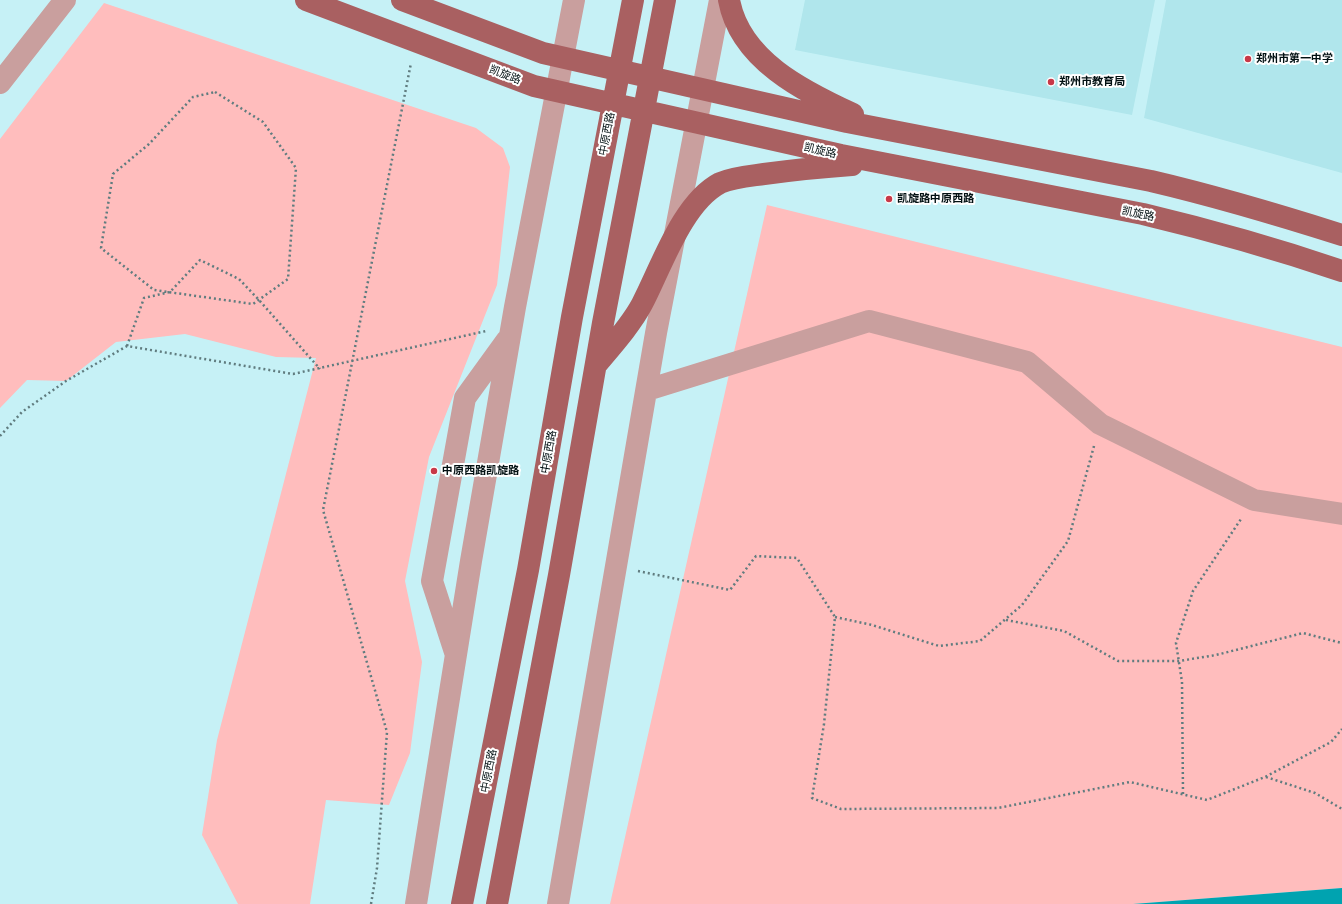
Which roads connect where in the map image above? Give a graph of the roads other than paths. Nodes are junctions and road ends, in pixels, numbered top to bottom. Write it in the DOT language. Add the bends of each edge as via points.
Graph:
graph roads {
  1 [pos="65,0"];
  2 [pos="306,0"];
  3 [pos="402,0"];
  4 [pos="574,0"];
  5 [pos="633,0"];
  6 [pos="665,0"];
  7 [pos="720,0"];
  8 [pos="729,0"];
  9 [pos="563,58"];
  10 [pos="619,70"];
  11 [pos="650,77"];
  12 [pos="0,83"];
  13 [pos="703,90"];
  14 [pos="556,91"];
  15 [pos="613,104"];
  16 [pos="644,111"];
  17 [pos="697,123"];
  18 [pos="891,131"];
  19 [pos="883,164"];
  20 [pos="675,235"];
  21 [pos="1342,235"];
  22 [pos="1342,271"];
  23 [pos="511,331"];
  24 [pos="595,366"];
  25 [pos="646,390"];
  26 [pos="1342,514"];
  27 [pos="456,655"];
  28 [pos="417,900"];
  29 [pos="462,904"];
  30 [pos="497,904"];
  31 [pos="558,904"];
  1 -- 12 [label="street"];
  2 -- 14 [label="main road, 凯旋路" via="534,86"];
  3 -- 9 [label="main road" via="543,53"];
  4 -- 9 [label="street"];
  5 -- 10 [label="main road, 中原西路"];
  6 -- 11 [label="main road"];
  7 -- 13 [label="street"];
  8 -- 18 [label="main road" via="731,12 746,42 776,71 805,90"];
  9 -- 10 [label="main road"];
  9 -- 14 [label="street"];
  10 -- 11 [label="main road"];
  10 -- 15 [label="main road, 中原西路"];
  11 -- 13 [label="main road"];
  11 -- 16 [label="main road"];
  13 -- 17 [label="street"];
  13 -- 18 [label="main road"];
  14 -- 15 [label="main road, 凯旋路"];
  14 -- 23 [label="street"];
  15 -- 16 [label="main road, 凯旋路"];
  15 -- 29 [label="main road, 中原西路" via="570,325 528,570"];
  16 -- 17 [label="main road, 凯旋路"];
  16 -- 24 [label="main road"];
  17 -- 19 [label="main road, 凯旋路"];
  17 -- 20 [label="street"];
  18 -- 21 [label="main road" via="1164,184"];
  19 -- 20 [label="main road" via="809,168 739,177 720,184 701,198"];
  19 -- 22 [label="main road, 凯旋路" via="1166,220"];
  20 -- 24 [label="main road" via="641,305"];
  20 -- 25 [label="street"];
  23 -- 27 [label="street"];
  23 -- 27 [label="street" via="465,398 432,581"];
  24 -- 30 [label="main road" via="559,575"];
  25 -- 26 [label="street" via="869,321 1027,362 1100,424 1254,500"];
  25 -- 31 [label="street"];
  27 -- 28 [label="street"];
}
